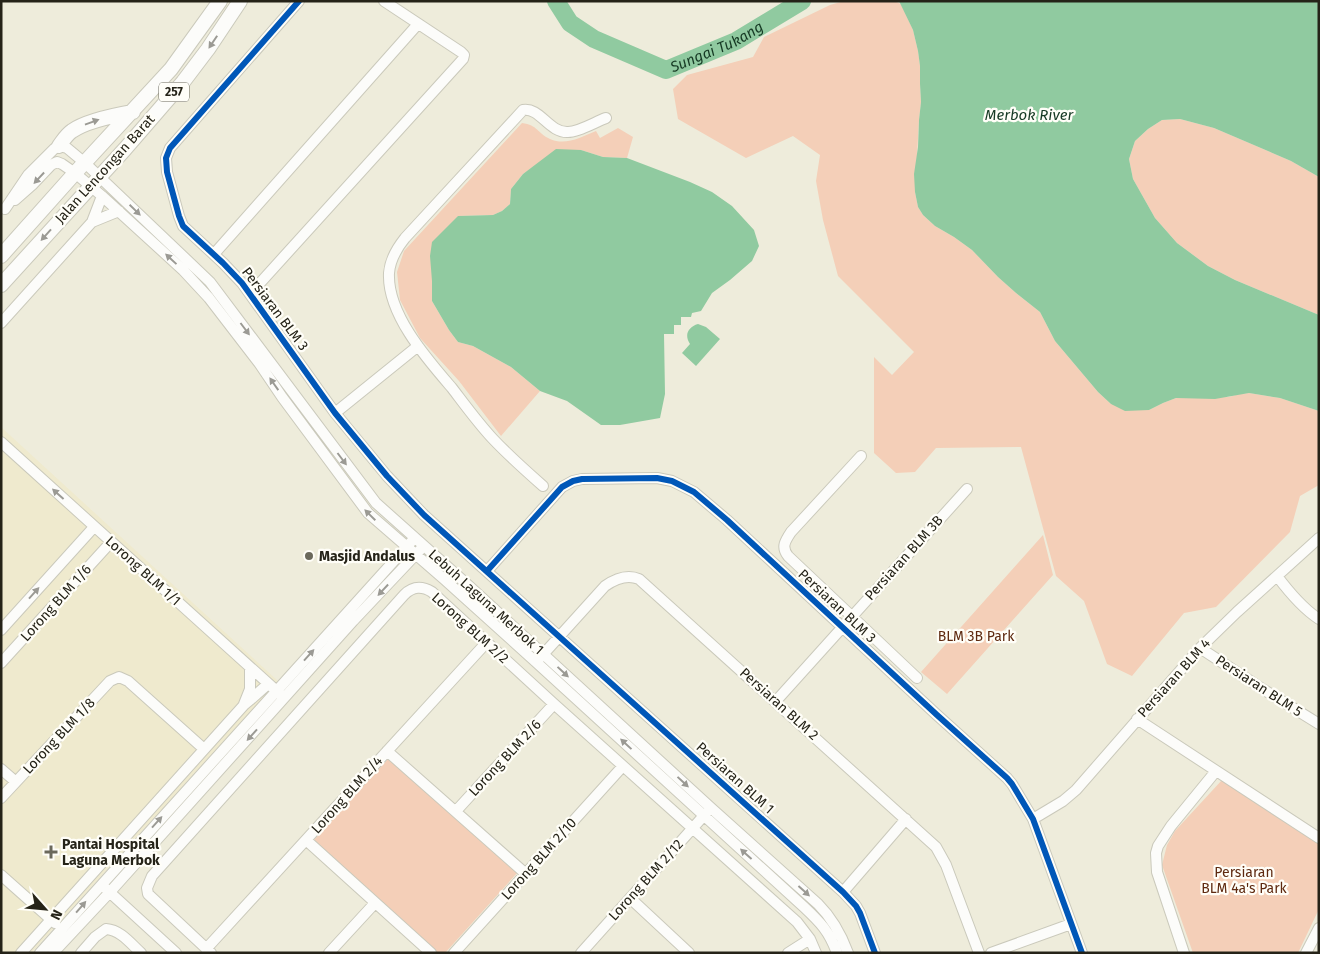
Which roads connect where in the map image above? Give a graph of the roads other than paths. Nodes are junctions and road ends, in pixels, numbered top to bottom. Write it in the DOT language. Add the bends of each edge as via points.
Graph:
graph roads {
  1 [pos="220,1"];
  2 [pos="240,1"];
  3 [pos="298,1"];
  4 [pos="384,1"];
  5 [pos="418,24"];
  6 [pos="133,112"];
  7 [pos="606,118"];
  8 [pos="59,146"];
  9 [pos="85,163"];
  10 [pos="75,174"];
  11 [pos="95,181"];
  12 [pos="102,196"];
  13 [pos="3,211"];
  14 [pos="118,211"];
  15 [pos="92,222"];
  16 [pos="214,254"];
  17 [pos="1,256"];
  18 [pos="1,285"];
  19 [pos="250,294"];
  20 [pos="1,323"];
  21 [pos="418,346"];
  22 [pos="335,413"];
  23 [pos="1,442"];
  24 [pos="861,456"];
  25 [pos="543,486"];
  26 [pos="967,489"];
  27 [pos="94,527"];
  28 [pos="415,538"];
  29 [pos="1319,538"];
  30 [pos="111,542"];
  31 [pos="424,545"];
  32 [pos="407,547"];
  33 [pos="416,554"];
  34 [pos="487,571"];
  35 [pos="1277,576"];
  36 [pos="852,616"];
  37 [pos="1319,619"];
  38 [pos="842,627"];
  39 [pos="1,630"];
  40 [pos="559,636"];
  41 [pos="487,642"];
  42 [pos="1200,648"];
  43 [pos="540,658"];
  44 [pos="1,663"];
  45 [pos="250,667"];
  46 [pos="917,678"];
  47 [pos="268,684"];
  48 [pos="276,691"];
  49 [pos="285,698"];
  50 [pos="776,701"];
  51 [pos="554,704"];
  52 [pos="244,705"];
  53 [pos="1138,719"];
  54 [pos="1319,724"];
  55 [pos="204,749"];
  56 [pos="387,751"];
  57 [pos="623,766"];
  58 [pos="1,769"];
  59 [pos="1216,771"];
  60 [pos="16,782"];
  61 [pos="1,798"];
  62 [pos="456,811"];
  63 [pos="707,812"];
  64 [pos="906,819"];
  65 [pos="1033,819"];
  66 [pos="692,828"];
  67 [pos="1319,838"];
  68 [pos="306,840"];
  69 [pos="526,874"];
  70 [pos="1,875"];
  71 [pos="101,884"];
  72 [pos="110,892"];
  73 [pos="843,892"];
  74 [pos="630,898"];
  75 [pos="375,903"];
  76 [pos="51,920"];
  77 [pos="1071,924"];
  78 [pos="1319,928"];
  79 [pos="65,932"];
  80 [pos="810,939"];
  81 [pos="209,951"];
  82 [pos="21,953"];
  83 [pos="40,953"];
  84 [pos="53,953"];
  85 [pos="81,953"];
  86 [pos="141,953"];
  87 [pos="176,953"];
  88 [pos="329,953"];
  89 [pos="431,953"];
  90 [pos="454,953"];
  91 [pos="581,953"];
  92 [pos="689,953"];
  93 [pos="788,953"];
  94 [pos="816,953"];
  95 [pos="837,953"];
  96 [pos="848,953"];
  97 [pos="875,953"];
  98 [pos="979,953"];
  99 [pos="991,953"];
  100 [pos="1082,953"];
  101 [pos="1184,953"];
  102 [pos="1306,953"];
  1 -- 6 [label="highway, Jalan Lencongan Barat / 257" via="171,69"];
  2 -- 11 [label="highway, Jalan Lencongan Barat / 257, one-way" via="182,82"];
  3 -- 16 [label="street, Persiaran BLM 3" via="174,142 168,153 167,172 181,222"];
  4 -- 5 [label="street"];
  5 -- 16 [label="street"];
  5 -- 19 [label="street" via="461,52 464,55 460,64"];
  8 -- 6 [label="highway, one-way" via="72,130"];
  6 -- 9 [label="highway, Jalan Lencongan Barat / 257"];
  7 -- 21 [label="street" via="567,132 558,131 529,109 523,110 405,238 395,252 389,272 390,281 402,319"];
  8 -- 9 [label="street, Lebuh Laguna Merbok 1" via="67,148"];
  8 -- 13 [label="street" via="28,174"];
  9 -- 10 [label="highway, Jalan Lencongan Barat / 257"];
  9 -- 11 [label="street, Lebuh Laguna Merbok 1"];
  10 -- 11 [label="street, Lebuh Laguna Merbok 1"];
  10 -- 13 [label="street, Lebuh Laguna Merbok 1, one-way" via="57,162 51,165"];
  10 -- 17 [label="highway, Jalan Lencongan Barat / 257"];
  11 -- 12 [label="street, Lebuh Laguna Merbok 1"];
  11 -- 18 [label="highway, Jalan Lencongan Barat / 257, one-way"];
  11 -- 28 [label="street, Lebuh Laguna Merbok 1, one-way" via="210,282 371,497"];
  12 -- 14 [label="street, Lebuh Laguna Merbok 1"];
  12 -- 15 [label="street"];
  14 -- 15 [label="street"];
  32 -- 14 [label="street, Lebuh Laguna Merbok 1, one-way" via="364,509 210,298"];
  15 -- 20 [label="street"];
  16 -- 19 [label="street, Persiaran BLM 3"];
  19 -- 22 [label="street, Persiaran BLM 3"];
  21 -- 22 [label="street"];
  21 -- 25 [label="street" via="492,438"];
  22 -- 34 [label="street, Persiaran BLM 3" via="405,496"];
  27 -- 23 [label="street, Lorong BLM 1/1, one-way"];
  24 -- 36 [label="street" via="784,543 788,556"];
  26 -- 36 [label="street, Persiaran BLM 3B"];
  27 -- 30 [label="street, Lorong BLM 1/1"];
  39 -- 27 [label="street, Lorong BLM 1/6, one-way"];
  28 -- 31 [label="street, Lebuh Laguna Merbok 1"];
  28 -- 32 [label="street"];
  29 -- 35 [label="street, Persiaran BLM 4"];
  30 -- 44 [label="street, Lorong BLM 1/6"];
  30 -- 45 [label="street, Lorong BLM 1/1"];
  31 -- 33 [label="street"];
  31 -- 43 [label="street, Lebuh Laguna Merbok 1"];
  32 -- 33 [label="street, Lebuh Laguna Merbok 1"];
  48 -- 32 [label="street, one-way"];
  33 -- 43 [label="street, Lebuh Laguna Merbok 1"];
  33 -- 49 [label="street, one-way"];
  34 -- 38 [label="street, Persiaran BLM 3" via="562,487 573,481 672,480 704,500"];
  34 -- 40 [label="street, Persiaran BLM 3"];
  35 -- 37 [label="street" via="1300,604"];
  35 -- 42 [label="street, Persiaran BLM 4"];
  36 -- 38 [label="street, Persiaran BLM 3B"];
  36 -- 46 [label="street"];
  38 -- 50 [label="street, Persiaran BLM 3B"];
  38 -- 65 [label="street, Persiaran BLM 3" via="1007,778"];
  40 -- 43 [label="street, Persiaran BLM 2"];
  40 -- 50 [label="street, Persiaran BLM 2" via="605,586 617,579 634,577 644,582"];
  40 -- 73 [label="street, Persiaran BLM 1"];
  41 -- 51 [label="street, Lorong BLM 2/2"];
  41 -- 56 [label="street, Lorong BLM 2/4"];
  41 -- 81 [label="street, Lorong BLM 2/2" via="428,589 418,587 404,595 152,876 148,894"];
  42 -- 53 [label="street, Persiaran BLM 4"];
  42 -- 54 [label="street, Persiaran BLM 5"];
  43 -- 63 [label="street, Lebuh Laguna Merbok 1"];
  45 -- 47 [label="street, Lorong BLM 1/1"];
  45 -- 52 [label="street" via="250,689"];
  47 -- 48 [label="street, Lorong BLM 1/1"];
  47 -- 52 [label="street"];
  48 -- 49 [label="street, Lorong BLM 1/1"];
  71 -- 48 [label="street, one-way"];
  49 -- 72 [label="street, one-way"];
  50 -- 64 [label="street, Persiaran BLM 2"];
  51 -- 57 [label="street, Lorong BLM 2/2"];
  51 -- 62 [label="street, Lorong BLM 2/6"];
  52 -- 55 [label="street"];
  53 -- 59 [label="street"];
  53 -- 65 [label="street, Persiaran BLM 4" via="1076,790"];
  55 -- 60 [label="street, Lorong BLM 1/8" via="128,681 119,677 110,681"];
  55 -- 76 [label="street"];
  56 -- 62 [label="street"];
  56 -- 68 [label="street, Lorong BLM 2/4"];
  57 -- 66 [label="street, Lorong BLM 2/2"];
  57 -- 69 [label="street, Lorong BLM 2/10"];
  58 -- 60 [label="street"];
  59 -- 67 [label="street"];
  59 -- 101 [label="street" via="1171,826 1156,852 1157,872"];
  60 -- 61 [label="street, Lorong BLM 1/8"];
  62 -- 69 [label="street"];
  63 -- 66 [label="street, Lorong BLM 2/12"];
  95 -- 63 [label="street, Lebuh Laguna Merbok 1, one-way" via="821,924"];
  63 -- 96 [label="street, Lebuh Laguna Merbok 1, one-way" via="826,912"];
  64 -- 73 [label="street"];
  64 -- 98 [label="street, Persiaran BLM 2" via="941,854"];
  65 -- 77 [label="street, Persiaran BLM 3"];
  66 -- 74 [label="street, Lorong BLM 2/12"];
  66 -- 80 [label="street, Lorong BLM 2/2" via="797,922"];
  68 -- 75 [label="street"];
  68 -- 81 [label="street, Lorong BLM 2/4"];
  69 -- 90 [label="street, Lorong BLM 2/10"];
  70 -- 76 [label="street"];
  71 -- 72 [label="street"];
  79 -- 71 [label="street, one-way"];
  72 -- 79 [label="street"];
  72 -- 87 [label="street"];
  73 -- 97 [label="street, Persiaran BLM 1" via="860,913"];
  74 -- 91 [label="street, Lorong BLM 2/12"];
  74 -- 92 [label="street"];
  75 -- 88 [label="street"];
  75 -- 89 [label="street"];
  76 -- 79 [label="street"];
  76 -- 82 [label="street"];
  77 -- 99 [label="street"];
  77 -- 100 [label="street, Persiaran BLM 3"];
  78 -- 102 [label="street"];
  79 -- 83 [label="street"];
  79 -- 84 [label="street"];
  80 -- 93 [label="street"];
  80 -- 94 [label="street, Lorong BLM 2/2"];
  85 -- 86 [label="street" via="95,937 111,929"];
}
